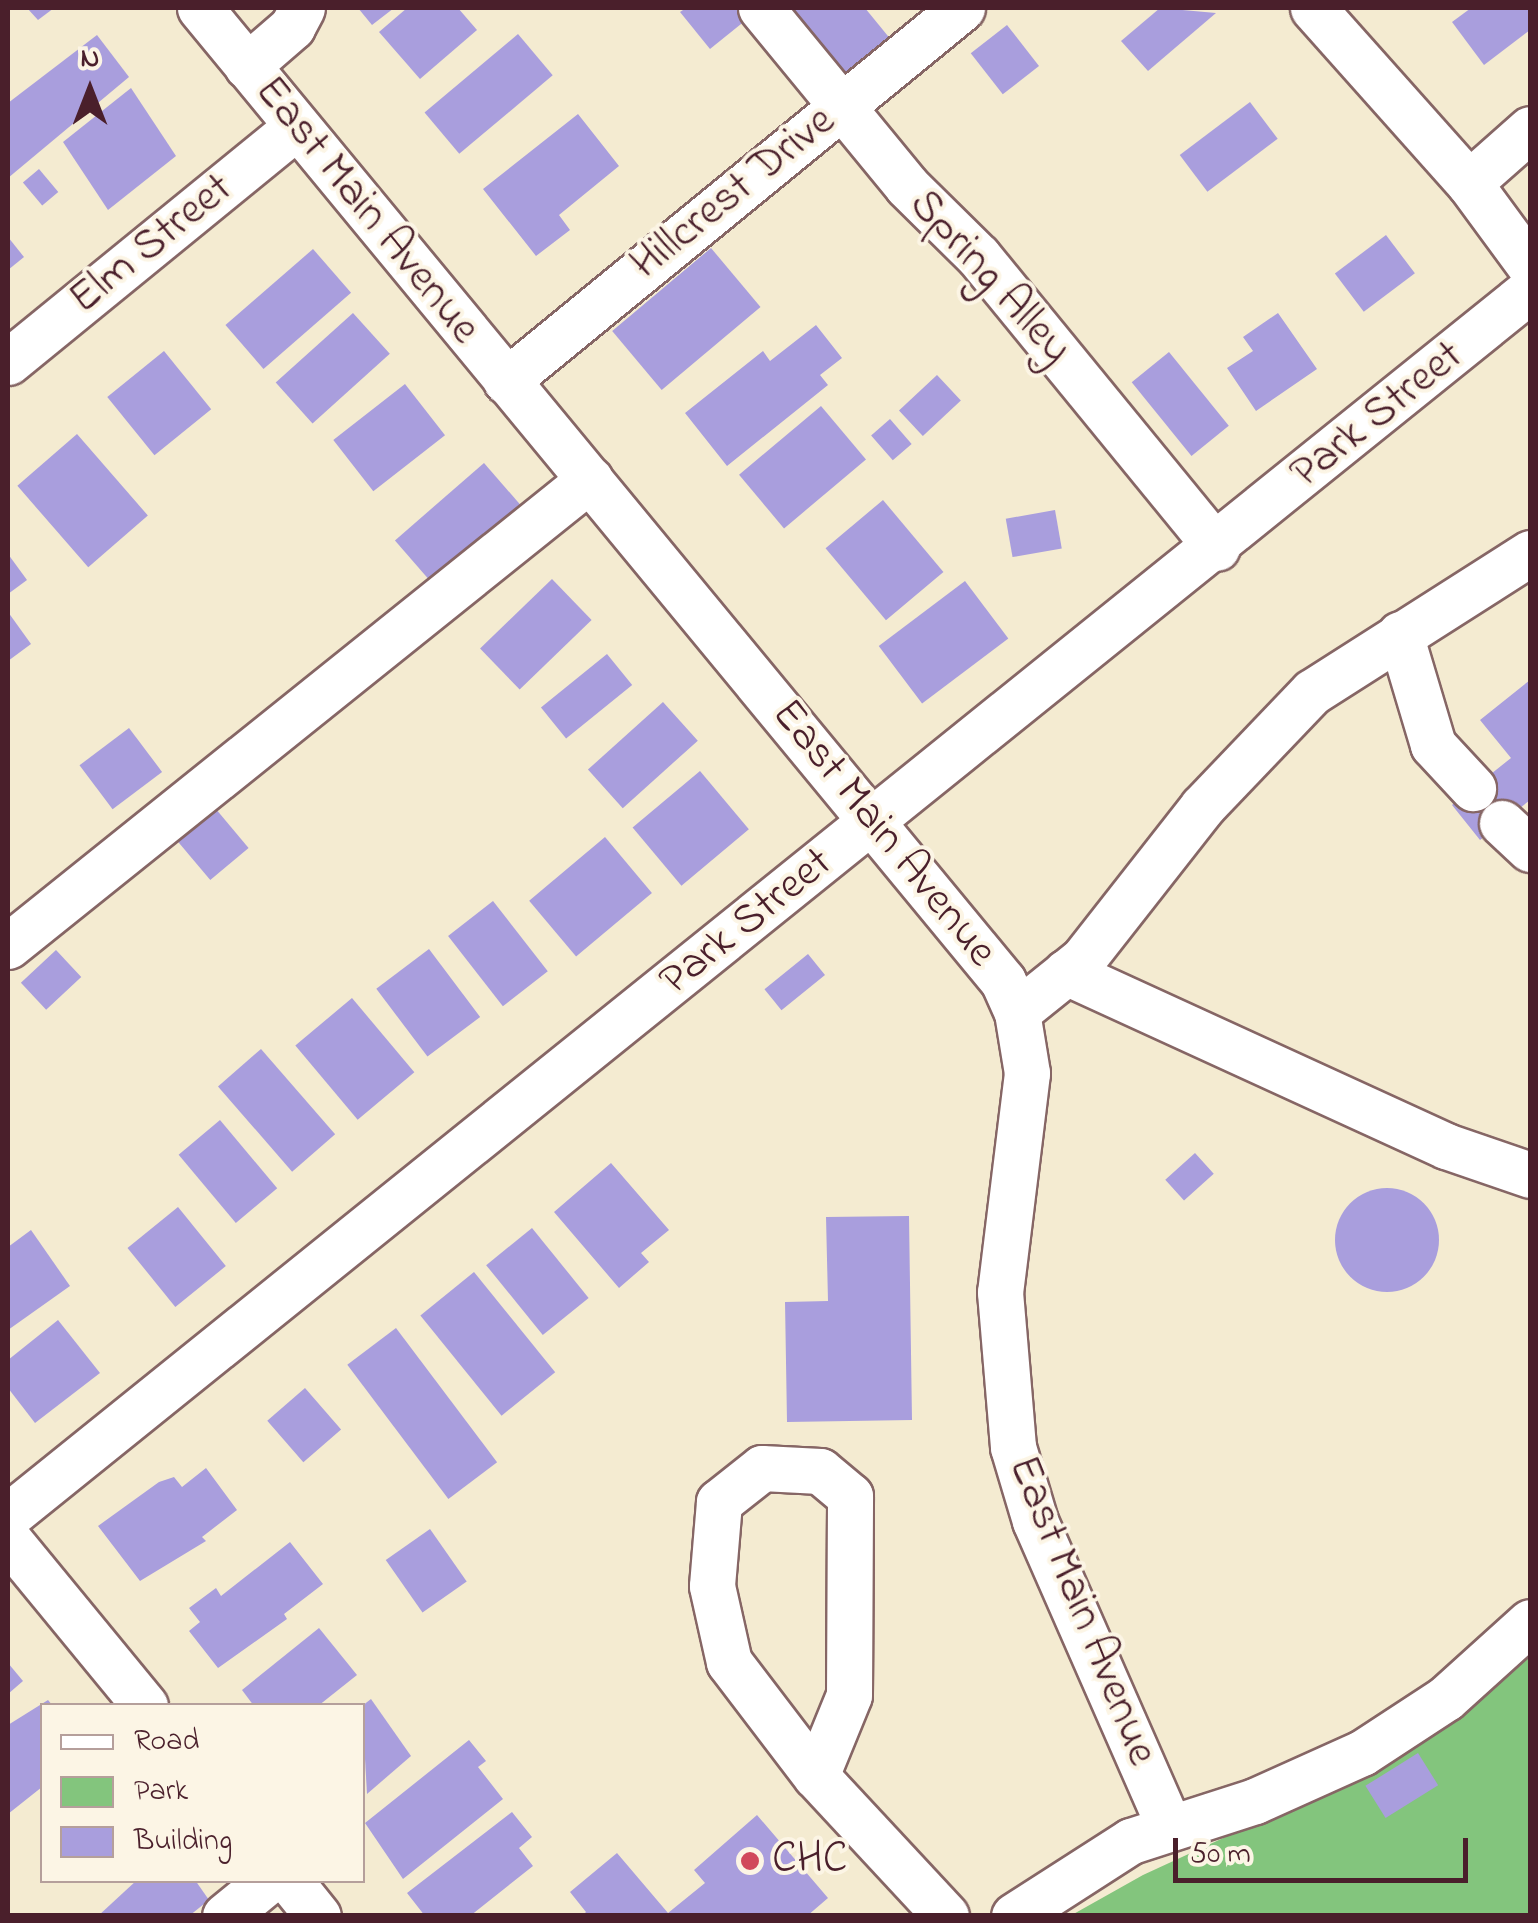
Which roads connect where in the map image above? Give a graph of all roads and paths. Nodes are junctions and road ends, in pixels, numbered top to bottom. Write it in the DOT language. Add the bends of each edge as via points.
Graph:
graph roads {
  1 [pos="200,8"];
  2 [pos="302,8"];
  3 [pos="761,8"];
  4 [pos="962,8"];
  5 [pos="1314,8"];
  6 [pos="246,66"];
  7 [pos="843,106"];
  8 [pos="296,127"];
  9 [pos="1530,129"];
  10 [pos="1469,182"];
  11 [pos="1530,266"];
  12 [pos="1530,290"];
  13 [pos="8,362"];
  14 [pos="506,381"];
  15 [pos="590,479"];
  16 [pos="1217,548"];
  17 [pos="1530,552"];
  18 [pos="1400,634"];
  19 [pos="1474,788"];
  20 [pos="875,820"];
  21 [pos="8,946"];
  22 [pos="1066,972"];
  23 [pos="1017,1012"];
  24 [pos="1530,1175"];
  25 [pos="8,1516"];
  26 [pos="8,1539"];
  27 [pos="1530,1622"];
  28 [pos="143,1703"];
  29 [pos="816,1776"];
  30 [pos="1170,1826"];
  31 [pos="265,1883"];
  32 [pos="291,1883"];
  33 [pos="225,1916"];
  34 [pos="318,1916"];
  35 [pos="946,1916"];
  36 [pos="1014,1916"];
  1 -- 6 [label="street, East Main Avenue"];
  2 -- 6 [label="street" via="292,27"];
  3 -- 7 [label="street, Spring Alley"];
  4 -- 7 [label="street, Hillcrest Drive"];
  5 -- 10 [label="street"];
  6 -- 8 [label="street, East Main Avenue"];
  7 -- 14 [label="street, Hillcrest Drive"];
  7 -- 16 [label="street, Spring Alley" via="907,186 978,256"];
  8 -- 13 [label="street, Elm Street"];
  8 -- 14 [label="street, East Main Avenue"];
  9 -- 10 [label="street"];
  10 -- 11 [label="street"];
  12 -- 16 [label="street, Park Street"];
  14 -- 15 [label="street, East Main Avenue"];
  15 -- 20 [label="street, East Main Avenue"];
  15 -- 21 [label="street"];
  16 -- 20 [label="street, Park Street"];
  17 -- 18 [label="street"];
  18 -- 19 [label="street" via="1432,745"];
  18 -- 22 [label="street" via="1312,692 1202,808"];
  20 -- 23 [label="street, East Main Avenue" via="981,949"];
  20 -- 25 [label="street, Park Street"];
  22 -- 23 [label="street"];
  22 -- 24 [label="street" via="1446,1146"];
  23 -- 30 [label="street, East Main Avenue" via="1025,1106 1000,1292 1013,1447 1035,1521"];
  26 -- 28 [label="street"];
  27 -- 30 [label="street" via="1446,1698 1327,1772"];
  29 -- 29 [label="street" via="729,1662 712,1586 719,1502 762,1468 820,1472 850,1496 849,1695"];
  29 -- 35 [label="street"];
  30 -- 36 [label="street" via="1130,1842"];
  31 -- 33 [label="street"];
  32 -- 34 [label="street"];
}
